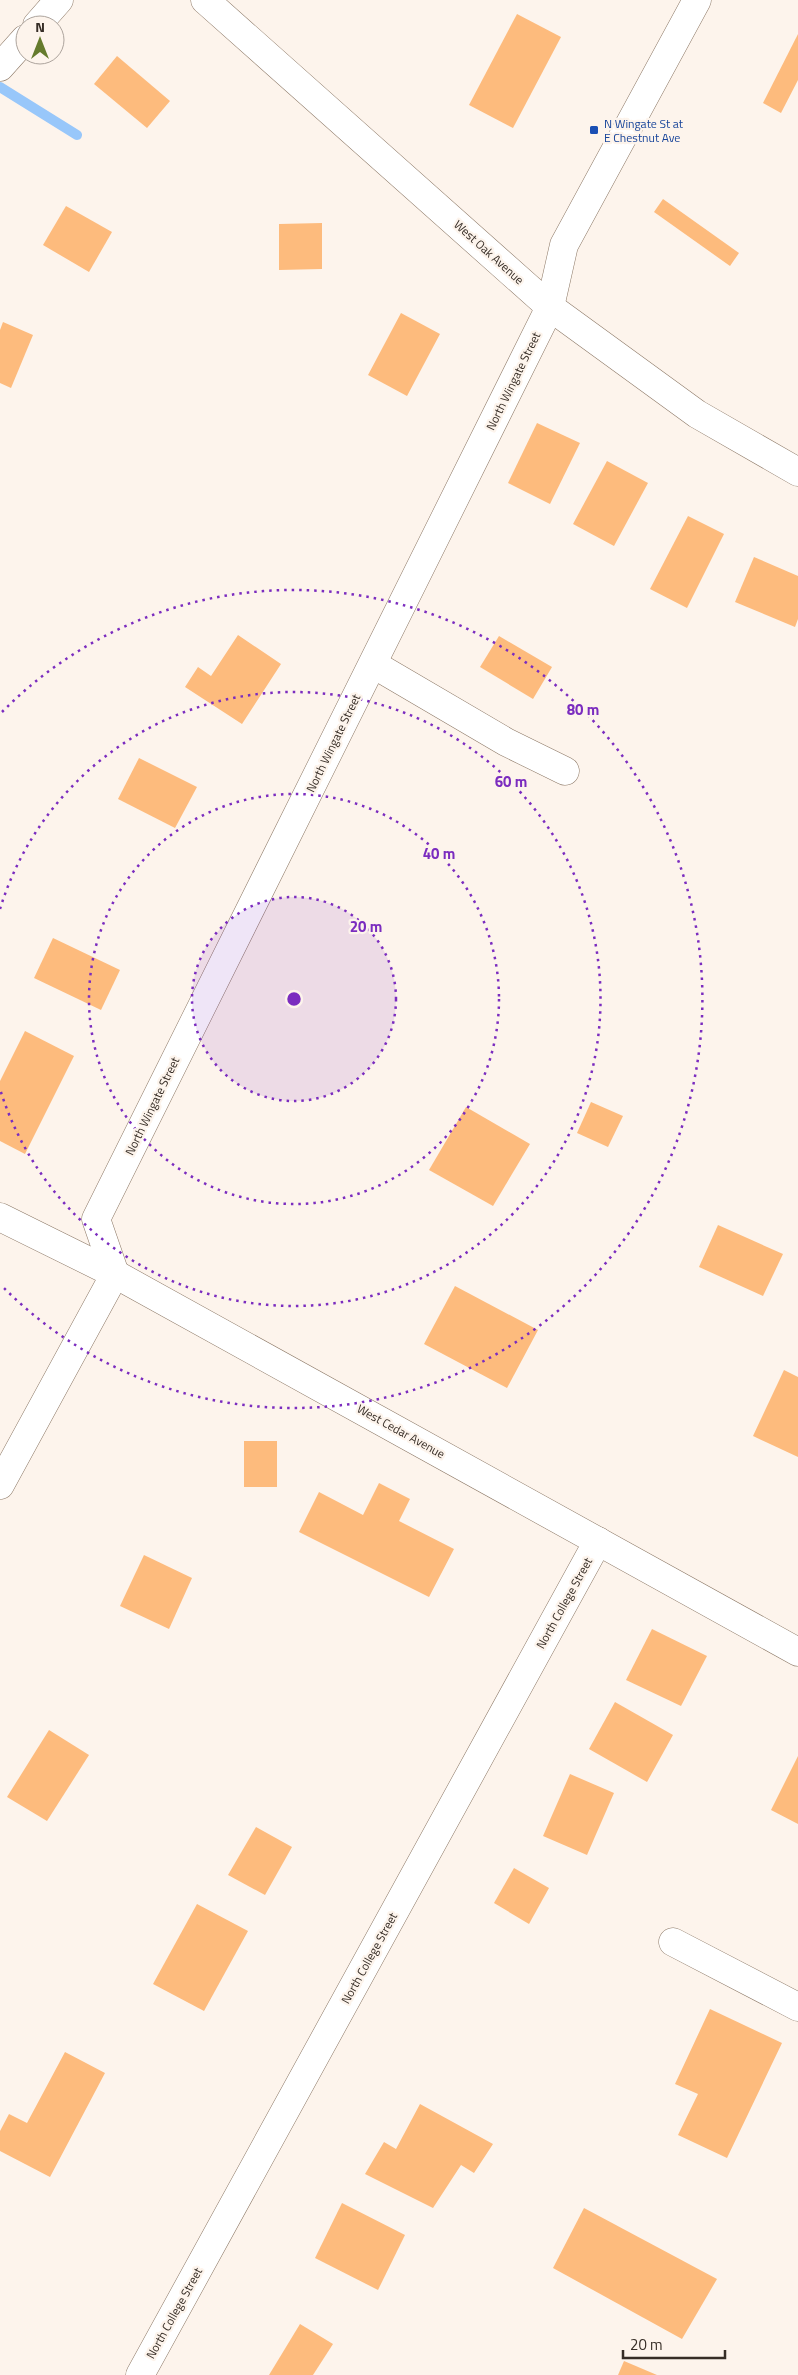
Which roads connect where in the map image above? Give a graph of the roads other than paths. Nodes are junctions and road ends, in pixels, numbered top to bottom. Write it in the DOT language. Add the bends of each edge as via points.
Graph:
graph roads {
  1 [pos="59,0"];
  2 [pos="205,0"];
  3 [pos="697,0"];
  4 [pos="46,15"];
  5 [pos="15,50"];
  6 [pos="0,67"];
  7 [pos="550,307"];
  8 [pos="798,472"];
  9 [pos="373,664"];
  10 [pos="564,771"];
  11 [pos="0,1217"];
  12 [pos="115,1274"];
  13 [pos="0,1484"];
  14 [pos="598,1541"];
  15 [pos="798,1652"];
  16 [pos="673,1942"];
  17 [pos="798,2007"];
  18 [pos="140,2375"];
  1 -- 4 [label="street"];
  2 -- 7 [label="street, West Oak Avenue"];
  3 -- 7 [label="street, North Wingate Street" via="564,245"];
  5 -- 6 [label="street"];
  7 -- 8 [label="street, West Oak Avenue" via="697,414"];
  7 -- 9 [label="street, North Wingate Street"];
  9 -- 10 [label="street" via="506,742"];
  9 -- 12 [label="street, North Wingate Street" via="96,1219"];
  11 -- 12 [label="street, West Cedar Avenue"];
  12 -- 13 [label="street"];
  12 -- 14 [label="street, West Cedar Avenue"];
  14 -- 15 [label="street, West Cedar Avenue"];
  14 -- 18 [label="street, North College Street"];
  16 -- 17 [label="street"];
}
